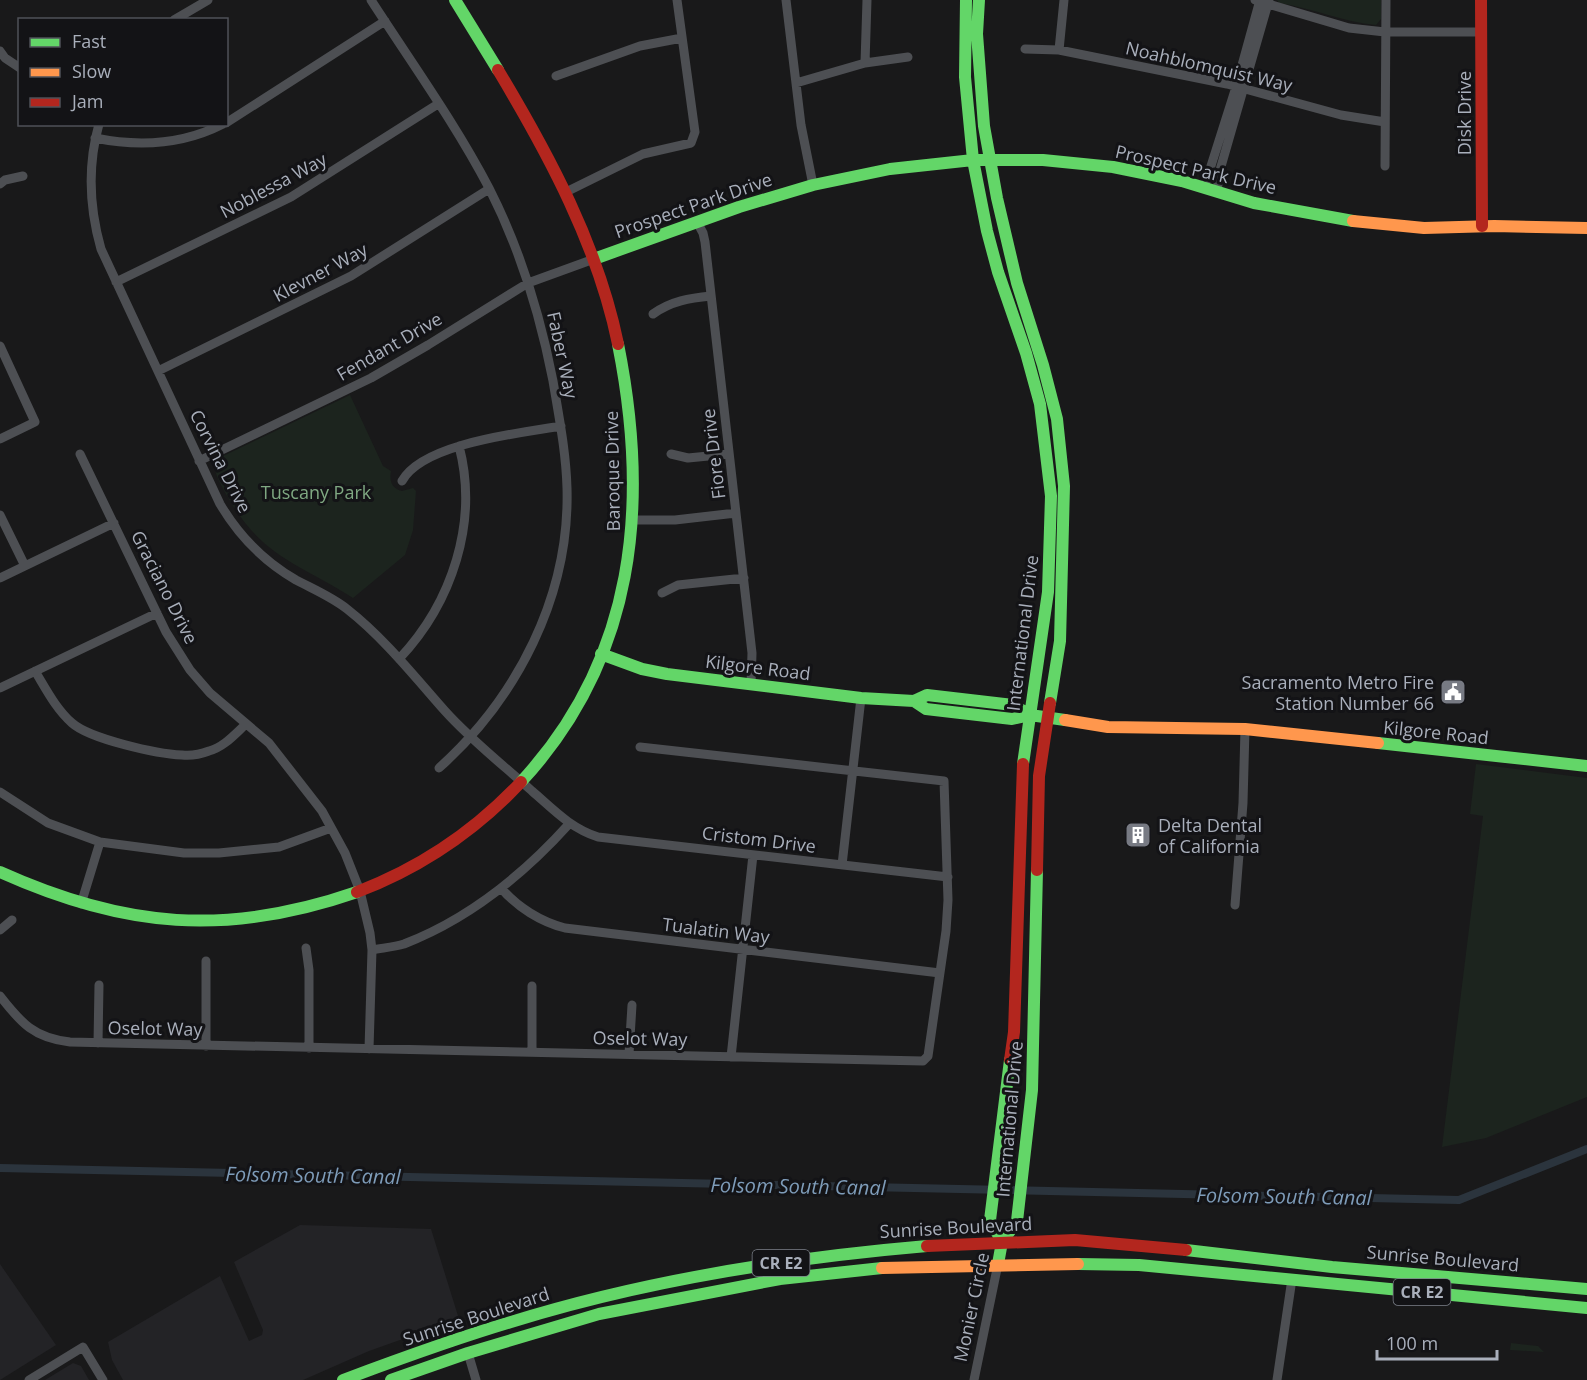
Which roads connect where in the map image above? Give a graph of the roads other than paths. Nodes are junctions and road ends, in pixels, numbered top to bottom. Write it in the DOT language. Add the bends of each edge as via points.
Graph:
graph roads {
  1 [pos="208,0"];
  2 [pos="371,0"];
  3 [pos="455,0"];
  4 [pos="677,0"];
  5 [pos="786,0"];
  6 [pos="867,0"];
  7 [pos="966,0"];
  8 [pos="979,0"];
  9 [pos="1064,0"];
  10 [pos="1386,0"];
  11 [pos="1481,0"];
  12 [pos="1262,1"];
  13 [pos="177,18"];
  14 [pos="385,21"];
  15 [pos="1385,32"];
  16 [pos="1481,32"];
  17 [pos="681,38"];
  18 [pos="1025,49"];
  19 [pos="1059,50"];
  20 [pos="2,57"];
  21 [pos="908,57"];
  22 [pos="865,63"];
  23 [pos="18,67"];
  24 [pos="556,76"];
  25 [pos="796,83"];
  26 [pos="1240,88"];
  27 [pos="438,104"];
  28 [pos="228,122"];
  29 [pos="1385,122"];
  30 [pos="98,126"];
  31 [pos="220,126"];
  32 [pos="95,138"];
  33 [pos="973,160"];
  34 [pos="991,160"];
  35 [pos="1385,166"];
  36 [pos="23,176"];
  37 [pos="0,184"];
  38 [pos="813,185"];
  39 [pos="1204,188"];
  40 [pos="489,189"];
  41 [pos="1216,191"];
  42 [pos="566,192"];
  43 [pos="697,222"];
  44 [pos="1482,226"];
  45 [pos="1587,228"];
  46 [pos="594,259"];
  47 [pos="116,282"];
  48 [pos="528,282"];
  49 [pos="711,296"];
  50 [pos="653,314"];
  51 [pos="0,346"];
  52 [pos="158,371"];
  53 [pos="1034,379"];
  54 [pos="561,426"];
  55 [pos="0,439"];
  56 [pos="1045,443"];
  57 [pos="459,446"];
  58 [pos="1060,451"];
  59 [pos="671,453"];
  60 [pos="80,454"];
  61 [pos="729,454"];
  62 [pos="200,460"];
  63 [pos="402,481"];
  64 [pos="1064,511"];
  65 [pos="736,513"];
  66 [pos="0,515"];
  67 [pos="633,520"];
  68 [pos="114,523"];
  69 [pos="25,566"];
  70 [pos="0,578"];
  71 [pos="744,578"];
  72 [pos="662,593"];
  73 [pos="157,613"];
  74 [pos="601,654"];
  75 [pos="399,659"];
  76 [pos="35,671"];
  77 [pos="750,685"];
  78 [pos="0,688"];
  79 [pos="861,698"];
  80 [pos="1030,715"];
  81 [pos="1049,718"];
  82 [pos="246,724"];
  83 [pos="1245,729"];
  84 [pos="471,736"];
  85 [pos="640,747"];
  86 [pos="1587,766"];
  87 [pos="439,768"];
  88 [pos="852,771"];
  89 [pos="521,781"];
  90 [pos="0,792"];
  91 [pos="569,824"];
  92 [pos="331,828"];
  93 [pos="100,842"];
  94 [pos="753,855"];
  95 [pos="842,865"];
  96 [pos="0,872"];
  97 [pos="948,877"];
  98 [pos="501,888"];
  99 [pos="360,891"];
  100 [pos="81,904"];
  101 [pos="1235,905"];
  102 [pos="12,920"];
  103 [pos="0,930"];
  104 [pos="306,948"];
  105 [pos="742,949"];
  106 [pos="372,951"];
  107 [pos="206,961"];
  108 [pos="940,973"];
  109 [pos="99,985"];
  110 [pos="532,986"];
  111 [pos="0,996"];
  112 [pos="632,1005"];
  113 [pos="98,1043"];
  114 [pos="206,1046"];
  115 [pos="309,1048"];
  116 [pos="369,1050"];
  117 [pos="532,1052"];
  118 [pos="629,1054"];
  119 [pos="731,1057"];
  120 [pos="1002,1242"];
  121 [pos="998,1263"];
  122 [pos="1339,1267"];
  123 [pos="1292,1280"];
  124 [pos="1587,1289"];
  125 [pos="563,1307"];
  126 [pos="1587,1308"];
  127 [pos="457,1340"];
  128 [pos="468,1353"];
  129 [pos="29,1380"];
  130 [pos="103,1380"];
  131 [pos="343,1380"];
  132 [pos="383,1380"];
  133 [pos="391,1380"];
  134 [pos="477,1380"];
  135 [pos="974,1380"];
  136 [pos="1277,1380"];
  1 -- 13 [label="street"];
  2 -- 14 [label="street, Faber Way"];
  3 -- 42 [label="main road, Baroque Drive" via="507,82"];
  4 -- 17 [label="street"];
  5 -- 25 [label="street"];
  6 -- 22 [label="street"];
  7 -- 33 [label="main road, International Drive" via="965,77"];
  8 -- 34 [label="main road, International Drive" via="980,87"];
  9 -- 19 [label="street"];
  10 -- 15 [label="street"];
  11 -- 16 [label="main road, Disk Drive"];
  12 -- 15 [label="street" via="1349,28"];
  12 -- 26 [label="street"];
  14 -- 27 [label="street, Faber Way"];
  14 -- 28 [label="street"];
  15 -- 16 [label="street"];
  15 -- 29 [label="street"];
  16 -- 44 [label="main road, Disk Drive"];
  17 -- 24 [label="street" via="640,45"];
  17 -- 42 [label="street" via="695,132 691,143 634,158"];
  18 -- 19 [label="street, Noahblomquist Way"];
  19 -- 26 [label="street, Noahblomquist Way"];
  20 -- 23 [label="street"];
  21 -- 22 [label="street"];
  22 -- 25 [label="street"];
  25 -- 38 [label="street"];
  26 -- 29 [label="street, Noahblomquist Way" via="1341,115"];
  26 -- 39 [label="street"];
  26 -- 41 [label="street"];
  27 -- 40 [label="street, Faber Way"];
  27 -- 47 [label="street, Noblessa Way" via="291,197"];
  29 -- 35 [label="street"];
  30 -- 32 [label="street, Corvina Drive"];
  31 -- 32 [label="street" via="168,142 134,144"];
  32 -- 47 [label="street, Corvina Drive" via="90,168 91,205 101,249"];
  33 -- 34 [label="main road, Prospect Park Drive"];
  33 -- 38 [label="main road, Prospect Park Drive" via="887,169"];
  33 -- 53 [label="main road, International Drive" via="998,272"];
  34 -- 39 [label="main road, Prospect Park Drive" via="1113,167"];
  34 -- 58 [label="main road, International Drive" via="1017,283 1057,420"];
  36 -- 37 [label="street"];
  38 -- 43 [label="main road, Prospect Park Drive"];
  39 -- 41 [label="main road, Prospect Park Drive"];
  40 -- 48 [label="street, Faber Way"];
  40 -- 52 [label="street, Klevner Way" via="351,276"];
  41 -- 44 [label="main road, Prospect Park Drive" via="1254,203 1355,221 1424,228"];
  42 -- 46 [label="main road, Baroque Drive"];
  43 -- 46 [label="main road, Prospect Park Drive"];
  43 -- 49 [label="street, Fiore Drive" via="705,242"];
  44 -- 45 [label="main road, Prospect Park Drive"];
  46 -- 48 [label="street, Fendant Drive"];
  46 -- 67 [label="main road, Baroque Drive" via="626,380 633,450"];
  47 -- 52 [label="street, Corvina Drive"];
  48 -- 54 [label="street, Faber Way"];
  48 -- 62 [label="street, Fendant Drive" via="371,378"];
  49 -- 50 [label="street" via="676,302"];
  49 -- 61 [label="street, Fiore Drive"];
  51 -- 55 [label="street" via="35,422"];
  52 -- 62 [label="street, Corvina Drive"];
  53 -- 56 [label="main road, International Drive"];
  53 -- 58 [label="main road" via="1043,393 1051,433"];
  54 -- 57 [label="street"];
  54 -- 84 [label="street, Faber Way" via="567,490 565,523 549,602 511,684"];
  56 -- 64 [label="main road" via="1055,459"];
  56 -- 80 [label="main road, International Drive" via="1051,496 1050,560"];
  57 -- 63 [label="street" via="428,458 407,472"];
  57 -- 75 [label="street" via="464,471 464,512 455,566 433,616"];
  58 -- 64 [label="main road, International Drive"];
  59 -- 61 [label="street" via="688,458"];
  60 -- 68 [label="street, Graciano Drive"];
  61 -- 65 [label="street, Fiore Drive"];
  62 -- 75 [label="street, Corvina Drive" via="228,516 255,550 278,569 346,608"];
  64 -- 81 [label="main road, International Drive" via="1060,641"];
  65 -- 67 [label="street"];
  65 -- 71 [label="street, Fiore Drive"];
  66 -- 69 [label="street"];
  67 -- 74 [label="main road, Baroque Drive" via="624,583"];
  68 -- 69 [label="street"];
  68 -- 73 [label="street, Graciano Drive"];
  69 -- 70 [label="street"];
  71 -- 72 [label="street" via="678,585"];
  71 -- 77 [label="street, Fiore Drive" via="752,653"];
  73 -- 76 [label="street"];
  73 -- 82 [label="street, Graciano Drive" via="190,670"];
  74 -- 77 [label="main road, Kilgore Road" via="642,669"];
  74 -- 89 [label="main road, Baroque Drive" via="558,735"];
  75 -- 84 [label="street, Corvina Drive"];
  76 -- 78 [label="street"];
  76 -- 82 [label="street" via="60,711 74,725 95,736 184,755 219,748"];
  77 -- 79 [label="main road, Kilgore Road"];
  79 -- 80 [label="main road, Kilgore Road" via="914,701 927,695 1013,705"];
  79 -- 88 [label="street"];
  80 -- 81 [label="main road, Kilgore Road"];
  80 -- 120 [label="main road, International Drive" via="1022,772 1014,1032 990,1220"];
  81 -- 83 [label="main road, Kilgore Road" via="1108,726"];
  81 -- 120 [label="main road, International Drive" via="1040,776 1032,1090 1017,1221"];
  82 -- 92 [label="street, Graciano Drive" via="269,743"];
  83 -- 86 [label="main road, Kilgore Road"];
  83 -- 101 [label="street"];
  84 -- 87 [label="street, Faber Way"];
  84 -- 89 [label="street, Corvina Drive"];
  85 -- 88 [label="street"];
  88 -- 95 [label="street"];
  88 -- 97 [label="street, Oselot Way" via="944,782"];
  89 -- 91 [label="street, Corvina Drive"];
  89 -- 99 [label="main road, Baroque Drive" via="484,818 434,856"];
  90 -- 93 [label="street" via="48,823"];
  91 -- 94 [label="street, Cristom Drive" via="598,837"];
  91 -- 98 [label="street"];
  92 -- 93 [label="street" via="279,847 219,853 184,853"];
  92 -- 99 [label="street, Graciano Drive"];
  93 -- 100 [label="street"];
  94 -- 95 [label="street, Cristom Drive"];
  94 -- 105 [label="street"];
  95 -- 97 [label="street, Cristom Drive"];
  96 -- 100 [label="main road, Baroque Drive"];
  97 -- 108 [label="street, Oselot Way"];
  98 -- 105 [label="street, Tualatin Way" via="544,921 565,928"];
  98 -- 106 [label="street" via="420,937"];
  99 -- 100 [label="main road, Baroque Drive" via="281,913 232,920 162,920"];
  99 -- 106 [label="street, Graciano Drive"];
  102 -- 103 [label="street"];
  104 -- 115 [label="street"];
  105 -- 108 [label="street, Tualatin Way"];
  105 -- 119 [label="street"];
  106 -- 116 [label="street, Graciano Drive"];
  107 -- 114 [label="street"];
  108 -- 119 [label="street, Oselot Way" via="928,1056 923,1061"];
  109 -- 113 [label="street"];
  110 -- 117 [label="street"];
  111 -- 113 [label="street, Oselot Way" via="18,1019 44,1038"];
  112 -- 118 [label="street"];
  113 -- 114 [label="street, Oselot Way"];
  114 -- 115 [label="street, Oselot Way"];
  115 -- 116 [label="street, Oselot Way"];
  116 -- 117 [label="street, Oselot Way"];
  117 -- 118 [label="street, Oselot Way"];
  118 -- 119 [label="street, Oselot Way"];
  120 -- 121 [label="main road, Monier Circle"];
  120 -- 122 [label="main road, Sunrise Boulevard / CR E2" via="1142,1244"];
  120 -- 125 [label="main road, Sunrise Boulevard / CR E2" via="942,1243 837,1254 697,1277"];
  121 -- 123 [label="main road, Sunrise Boulevard / CR E2" via="1139,1265"];
  121 -- 128 [label="main road, Sunrise Boulevard / CR E2" via="907,1266 780,1279 599,1314"];
  121 -- 135 [label="street, Monier Circle"];
  122 -- 123 [label="main road" via="1299,1272"];
  122 -- 124 [label="main road, Sunrise Boulevard / CR E2"];
  123 -- 126 [label="main road, Sunrise Boulevard / CR E2"];
  123 -- 136 [label="street"];
  125 -- 127 [label="main road, Sunrise Boulevard / CR E2"];
  125 -- 128 [label="main road" via="556,1316 477,1339"];
  127 -- 131 [label="main road, Sunrise Boulevard / CR E2"];
  127 -- 132 [label="main road" via="451,1348 392,1369"];
  128 -- 133 [label="main road, Sunrise Boulevard / CR E2"];
  128 -- 134 [label="street"];
  129 -- 130 [label="street" via="83,1347"];
}
